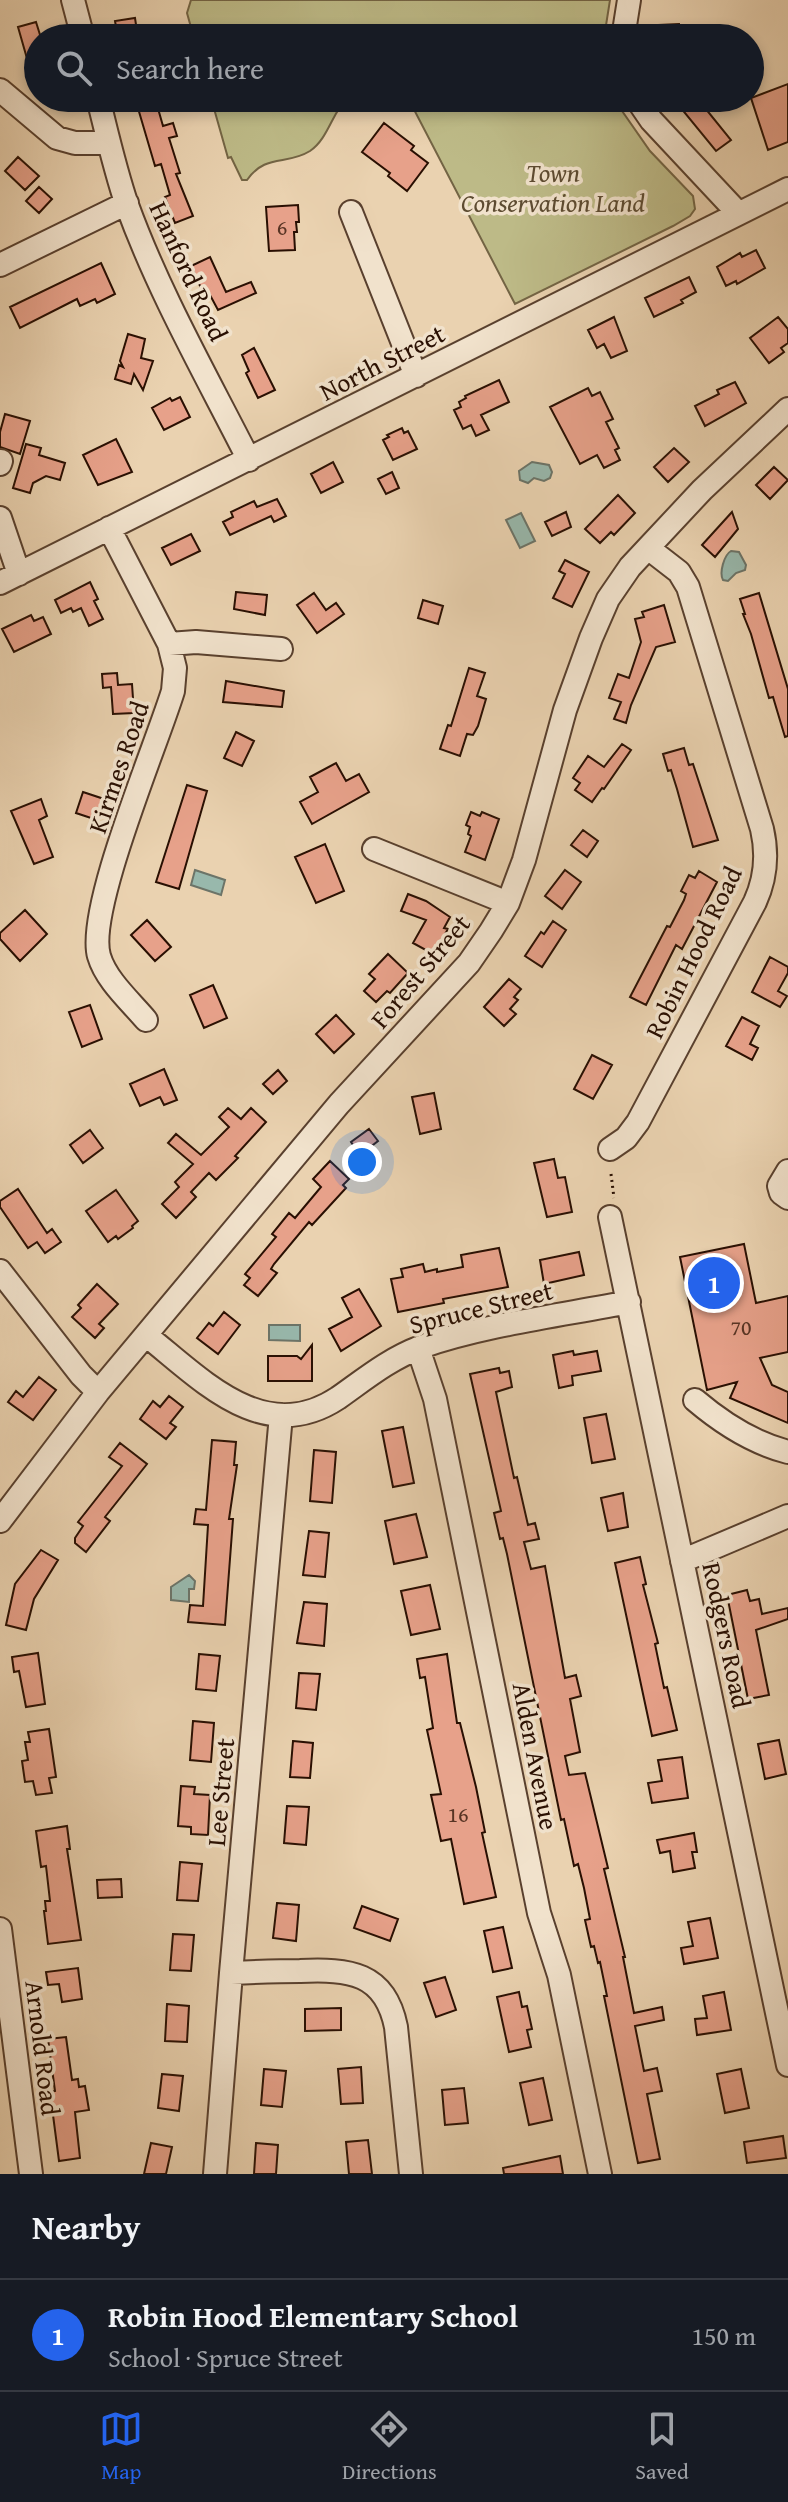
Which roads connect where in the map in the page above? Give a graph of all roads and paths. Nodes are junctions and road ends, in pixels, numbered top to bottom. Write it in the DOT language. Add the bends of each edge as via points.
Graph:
graph roads {
  1 [pos="73,0"];
  2 [pos="629,0"];
  3 [pos="79,24"];
  4 [pos="625,24"];
  5 [pos="0,90"];
  6 [pos="24,110"];
  7 [pos="26,112"];
  8 [pos="101,112"];
  9 [pos="646,112"];
  10 [pos="109,143"];
  11 [pos="788,189"];
  12 [pos="127,203"];
  13 [pos="351,212"];
  14 [pos="738,213"];
  15 [pos="0,265"];
  16 [pos="416,376"];
  17 [pos="788,409"];
  18 [pos="249,460"];
  19 [pos="0,518"];
  20 [pos="109,528"];
  21 [pos="648,548"];
  22 [pos="10,578"];
  23 [pos="169,644"];
  24 [pos="281,649"];
  25 [pos="374,849"];
  26 [pos="508,903"];
  27 [pos="146,1020"];
  28 [pos="610,1149"];
  29 [pos="788,1171"];
  30 [pos="611,1174"];
  31 [pos="788,1198"];
  32 [pos="610,1217"];
  33 [pos="0,1271"];
  34 [pos="629,1302"];
  35 [pos="147,1336"];
  36 [pos="418,1348"];
  37 [pos="98,1392"];
  38 [pos="695,1400"];
  39 [pos="281,1415"];
  40 [pos="788,1452"];
  41 [pos="788,1516"];
  42 [pos="0,1521"];
  43 [pos="682,1561"];
  44 [pos="0,1929"];
  45 [pos="231,1973"];
  46 [pos="788,2065"];
  47 [pos="31,2174"];
  48 [pos="215,2174"];
  49 [pos="411,2174"];
  50 [pos="600,2174"];
  1 -- 3 [label="street"];
  2 -- 4 [label="street"];
  5 -- 6 [label="street"];
  7 -- 10 [label="street" via="57,138"];
  8 -- 10 [label="street, Hanford Road"];
  9 -- 14 [label="street"];
  10 -- 12 [label="street, Hanford Road"];
  11 -- 14 [label="street, North Street"];
  12 -- 15 [label="street"];
  12 -- 18 [label="street, Hanford Road"];
  13 -- 16 [label="street"];
  14 -- 16 [label="street, North Street"];
  16 -- 18 [label="street, North Street"];
  17 -- 21 [label="street, Forest Street"];
  18 -- 20 [label="street, North Street"];
  19 -- 22 [label="street"];
  20 -- 22 [label="street, North Street"];
  20 -- 23 [label="street, Kirmes Road"];
  21 -- 26 [label="street, Forest Street" via="618,584 591,638"];
  21 -- 28 [label="street, Robin Hood Road" via="679,572 688,587 762,829 766,861 755,902 638,1122"];
  23 -- 24 [label="street"];
  23 -- 27 [label="street, Kirmes Road" via="173,691 118,853 97,940 105,970"];
  25 -- 26 [label="street"];
  26 -- 35 [label="street, Forest Street" via="469,963 339,1104"];
  29 -- 31 [label="street" via="779,1186"];
  30 -- 32 [label="path" via="615,1207"];
  32 -- 34 [label="street, Rodgers Road"];
  33 -- 37 [label="street"];
  34 -- 36 [label="street, Spruce Street"];
  34 -- 43 [label="street, Rodgers Road"];
  35 -- 37 [label="street, Forest Street"];
  35 -- 39 [label="street, Spruce Street" via="237,1405"];
  36 -- 39 [label="street, Spruce Street" via="328,1403"];
  36 -- 50 [label="street, Alden Avenue" via="435,1399 539,1913 559,1975"];
  37 -- 42 [label="street, Forest Street"];
  38 -- 40 [label="street" via="734,1429"];
  39 -- 45 [label="street, Lee Street"];
  41 -- 43 [label="street"];
  43 -- 46 [label="street, Rodgers Road"];
  44 -- 47 [label="street, Arnold Road"];
  45 -- 48 [label="street, Lee Street"];
  45 -- 49 [label="street" via="346,1972 384,1994 396,2027"];
}
